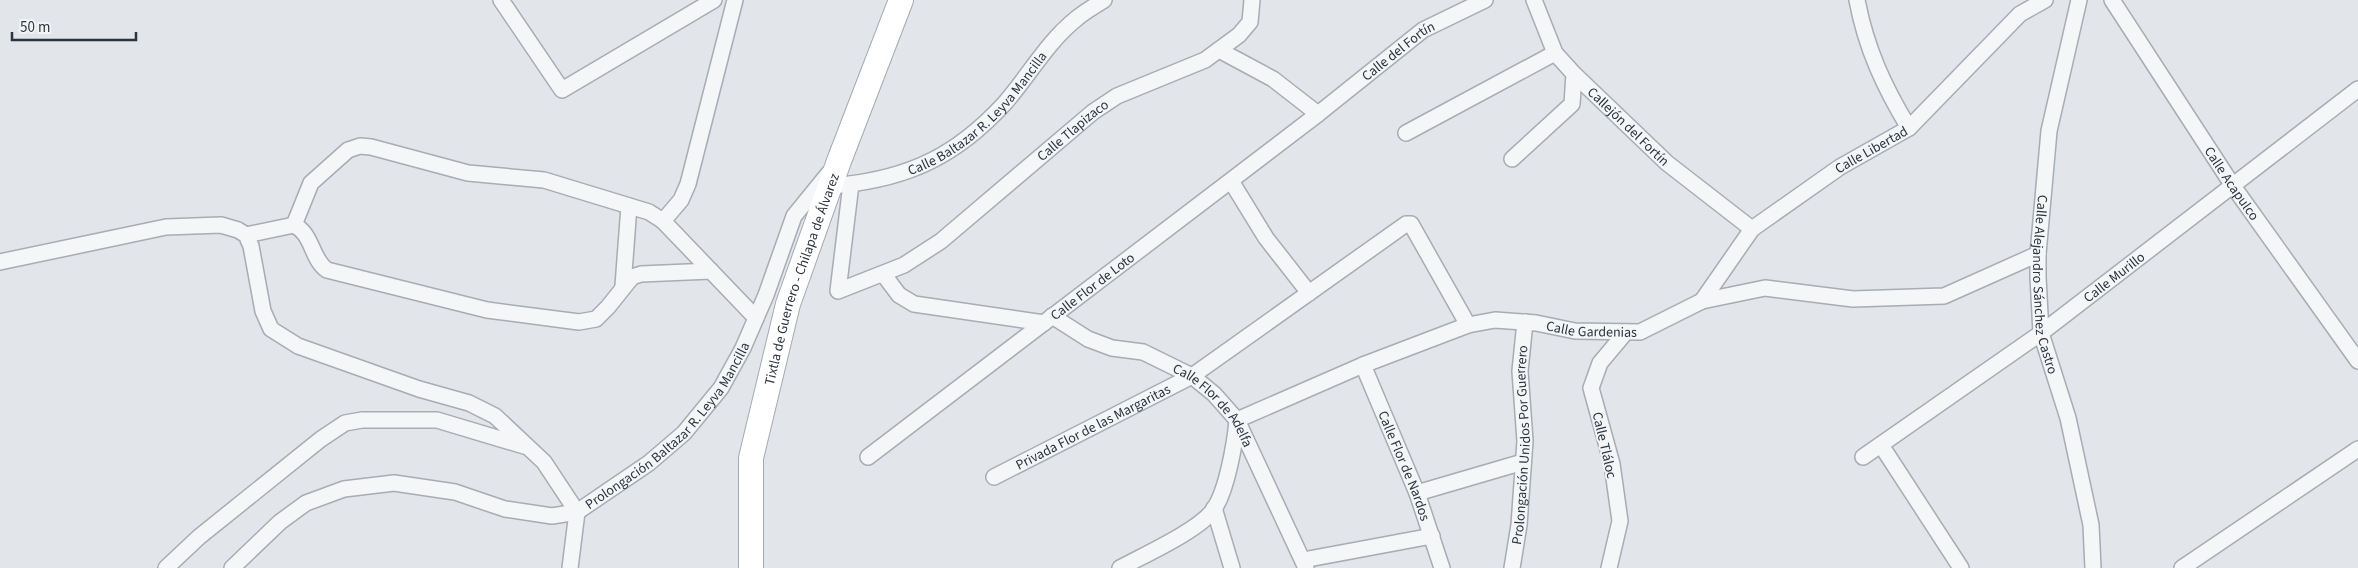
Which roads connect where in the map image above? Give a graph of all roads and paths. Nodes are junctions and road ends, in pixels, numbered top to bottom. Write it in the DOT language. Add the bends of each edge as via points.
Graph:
graph roads {
  1 [pos="501,0"];
  2 [pos="714,0"];
  3 [pos="735,0"];
  4 [pos="901,0"];
  5 [pos="1104,0"];
  6 [pos="1252,0"];
  7 [pos="1485,0"];
  8 [pos="1534,0"];
  9 [pos="1857,0"];
  10 [pos="2045,0"];
  11 [pos="2079,0"];
  12 [pos="2112,0"];
  13 [pos="1219,50"];
  14 [pos="1555,53"];
  15 [pos="1574,74"];
  16 [pos="2358,89"];
  17 [pos="1318,114"];
  18 [pos="1909,128"];
  19 [pos="1406,133"];
  20 [pos="1512,160"];
  21 [pos="839,161"];
  22 [pos="1230,181"];
  23 [pos="841,185"];
  24 [pos="2233,186"];
  25 [pos="628,206"];
  26 [pos="663,221"];
  27 [pos="294,225"];
  28 [pos="1752,229"];
  29 [pos="242,233"];
  30 [pos="2038,254"];
  31 [pos="0,262"];
  32 [pos="711,271"];
  33 [pos="884,275"];
  34 [pos="624,286"];
  35 [pos="1309,293"];
  36 [pos="766,295"];
  37 [pos="1702,301"];
  38 [pos="788,304"];
  39 [pos="756,318"];
  40 [pos="1048,320"];
  41 [pos="1525,322"];
  42 [pos="1468,325"];
  43 [pos="1626,332"];
  44 [pos="2041,333"];
  45 [pos="2358,361"];
  46 [pos="1363,365"];
  47 [pos="1192,376"];
  48 [pos="1237,420"];
  49 [pos="1881,445"];
  50 [pos="528,447"];
  51 [pos="2358,449"];
  52 [pos="868,457"];
  53 [pos="1863,457"];
  54 [pos="1523,462"];
  55 [pos="994,477"];
  56 [pos="1417,493"];
  57 [pos="1214,508"];
  58 [pos="576,512"];
  59 [pos="1432,536"];
  60 [pos="1305,564"];
  61 [pos="166,568"];
  62 [pos="232,568"];
  63 [pos="570,568"];
  64 [pos="751,568"];
  65 [pos="1120,568"];
  66 [pos="1232,568"];
  67 [pos="1442,568"];
  68 [pos="1512,568"];
  69 [pos="1609,568"];
  70 [pos="1962,568"];
  71 [pos="2093,568"];
  72 [pos="2182,568"];
  1 -- 2 [label="street" via="562,90"];
  3 -- 26 [label="street" via="688,184 681,200"];
  4 -- 21 [label="main road, Tixtla de Guerrero - Chilapa de Álvarez"];
  5 -- 23 [label="street, Calle Baltazar R. Leyva Mancilla" via="1075,20 1003,104 965,141 927,165 872,182"];
  6 -- 13 [label="street, Calle Tlapizaco" via="1250,22"];
  7 -- 17 [label="street, Calle del Fortín" via="1423,30"];
  8 -- 14 [label="street, Callejón del Fortín"];
  9 -- 18 [label="street" via="1862,29 1885,89"];
  10 -- 18 [label="street, Calle Libertad" via="2020,14"];
  11 -- 30 [label="street, Calle Alejandro Sánchez Castro" via="2049,131"];
  12 -- 24 [label="street, Calle Acapulco"];
  13 -- 17 [label="street" via="1273,78"];
  13 -- 33 [label="street, Calle Tlapizaco" via="1205,60 1118,96 1094,112 942,241"];
  14 -- 15 [label="street, Callejón del Fortín"];
  14 -- 19 [label="street"];
  15 -- 20 [label="street" via="1572,104"];
  15 -- 28 [label="street, Callejón del Fortín" via="1667,163"];
  16 -- 24 [label="street, Calle Murillo"];
  17 -- 22 [label="street, Calle Flor de Loto"];
  18 -- 28 [label="street, Calle Libertad" via="1840,166"];
  21 -- 23 [label="main road, Tixtla de Guerrero - Chilapa de Álvarez"];
  21 -- 36 [label="street, Prolongación Baltazar R. Leyva Mancilla" via="794,216"];
  22 -- 35 [label="street" via="1266,238"];
  22 -- 40 [label="street, Calle Flor de Loto"];
  23 -- 33 [label="street, Calle Tlapizaco" via="838,291"];
  23 -- 38 [label="main road, Tixtla de Guerrero - Chilapa de Álvarez"];
  24 -- 44 [label="street, Calle Murillo"];
  24 -- 45 [label="street, Calle Acapulco"];
  25 -- 26 [label="street" via="649,212"];
  25 -- 27 [label="street" via="544,180 468,173 360,146 348,150 311,183"];
  25 -- 34 [label="street"];
  26 -- 32 [label="street"];
  27 -- 29 [label="street"];
  27 -- 34 [label="street" via="305,233 316,259 327,270 487,310 579,322 596,319"];
  28 -- 37 [label="street, Calle Libertad"];
  29 -- 31 [label="street" via="221,225 166,227"];
  29 -- 50 [label="street" via="252,246 262,311 271,329 298,346 469,403 495,416"];
  30 -- 37 [label="street, Calle Gardenias" via="1944,296 1853,299 1764,288"];
  30 -- 44 [label="street, Calle Alejandro Sánchez Castro"];
  32 -- 34 [label="street" via="641,274 632,277"];
  32 -- 39 [label="street"];
  33 -- 40 [label="street, Calle Flor de Adelfa" via="899,295 914,304"];
  35 -- 42 [label="street" via="1406,224 1411,224"];
  35 -- 47 [label="street, Privada Flor de las Margaritas"];
  36 -- 38 [label="street"];
  36 -- 39 [label="street, Prolongación Baltazar R. Leyva Mancilla"];
  37 -- 43 [label="street, Calle Gardenias" via="1640,332"];
  38 -- 64 [label="main road, Tixtla de Guerrero - Chilapa de Álvarez" via="751,458"];
  39 -- 58 [label="street, Prolongación Baltazar R. Leyva Mancilla" via="721,388 684,433 649,463"];
  40 -- 47 [label="street, Calle Flor de Adelfa" via="1112,348 1143,352"];
  40 -- 52 [label="street, Calle Flor de Loto"];
  41 -- 42 [label="street, Calle Gardenias" via="1495,320"];
  41 -- 43 [label="street, Calle Gardenias" via="1575,331"];
  41 -- 54 [label="street, Prolongación Unidos Por Guerrero" via="1520,371 1525,441"];
  42 -- 46 [label="street, Calle Gardenias"];
  43 -- 69 [label="street, Calle Tláloc" via="1600,363 1591,388 1612,464 1620,521"];
  44 -- 49 [label="street, Calle Murillo"];
  44 -- 71 [label="street, Calle Alejandro Sánchez Castro" via="2068,418 2091,525"];
  46 -- 48 [label="street, Calle Gardenias"];
  46 -- 56 [label="street, Calle Flor de Nardos"];
  47 -- 48 [label="street, Calle Flor de Adelfa" via="1214,394"];
  47 -- 55 [label="street, Privada Flor de las Margaritas"];
  48 -- 57 [label="street" via="1234,448"];
  48 -- 60 [label="street, Calle Flor de Adelfa"];
  49 -- 53 [label="street, Calle Murillo"];
  49 -- 70 [label="street"];
  50 -- 58 [label="street" via="544,462"];
  50 -- 61 [label="street" via="437,420 345,423 222,519"];
  51 -- 72 [label="street"];
  54 -- 56 [label="street"];
  54 -- 68 [label="street, Prolongación Unidos Por Guerrero" via="1519,525"];
  56 -- 59 [label="street, Calle Flor de Nardos"];
  57 -- 65 [label="street" via="1200,522"];
  57 -- 66 [label="street"];
  58 -- 62 [label="street, Prolongación Baltazar R. Leyva Mancilla" via="552,516 505,509 455,492 394,483 344,489 306,503"];
  58 -- 63 [label="street"];
  59 -- 60 [label="street"];
  59 -- 67 [label="street, Calle Flor de Nardos"];
}
